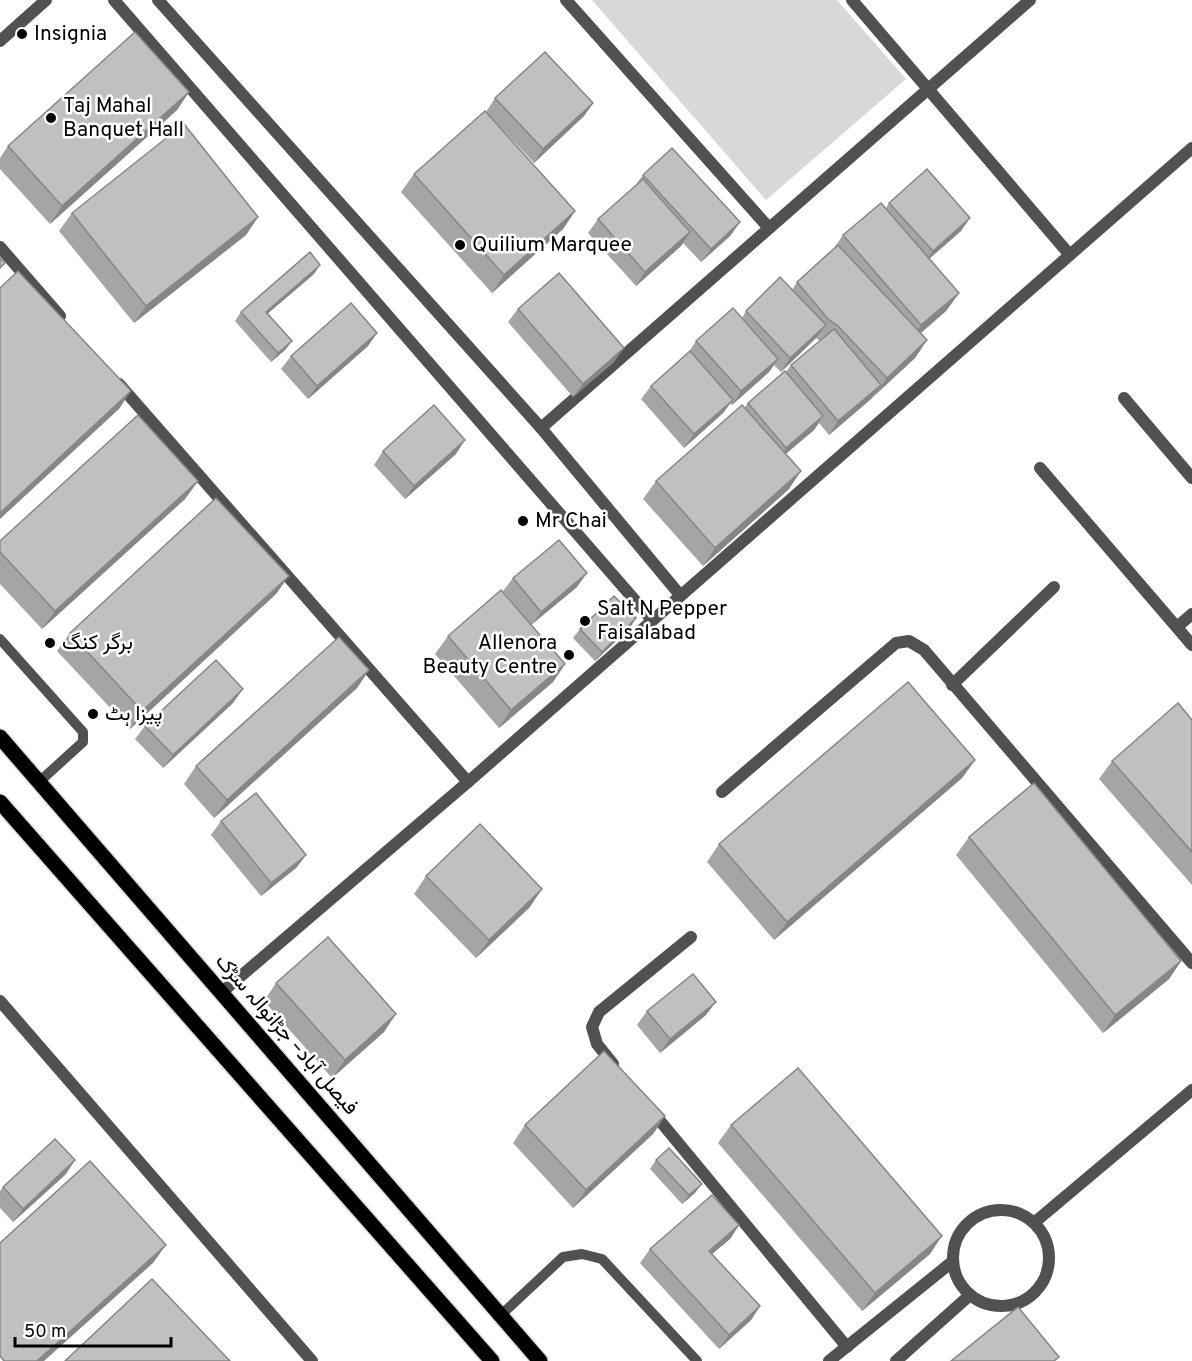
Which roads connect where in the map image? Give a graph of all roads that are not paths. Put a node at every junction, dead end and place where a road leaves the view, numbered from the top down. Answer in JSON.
{"nodes":[{"id":1,"x":46,"y":0,"type":"edge"},
{"id":2,"x":114,"y":0,"type":"edge"},
{"id":3,"x":158,"y":0,"type":"edge"},
{"id":4,"x":566,"y":0,"type":"edge"},
{"id":5,"x":852,"y":0,"type":"edge"},
{"id":6,"x":1030,"y":0,"type":"edge"},
{"id":7,"x":0,"y":41,"type":"edge"},
{"id":8,"x":929,"y":88,"type":"junction"},
{"id":9,"x":1192,"y":148,"type":"edge"},
{"id":10,"x":770,"y":228,"type":"junction"},
{"id":11,"x":0,"y":247,"type":"edge"},
{"id":12,"x":1068,"y":254,"type":"junction"},
{"id":13,"x":70,"y":328,"type":"edge"},
{"id":14,"x":109,"y":372,"type":"edge"},
{"id":15,"x":1124,"y":398,"type":"dead end"},
{"id":16,"x":541,"y":428,"type":"junction"},
{"id":17,"x":1040,"y":468,"type":"dead end"},
{"id":18,"x":1192,"y":478,"type":"edge"},
{"id":19,"x":1054,"y":587,"type":"dead end"},
{"id":20,"x":680,"y":595,"type":"junction"},
{"id":21,"x":1192,"y":614,"type":"edge"},
{"id":22,"x":652,"y":620,"type":"junction"},
{"id":23,"x":1177,"y":627,"type":"junction"},
{"id":24,"x":0,"y":639,"type":"edge"},
{"id":25,"x":1192,"y":645,"type":"edge"},
{"id":26,"x":952,"y":685,"type":"junction"},
{"id":27,"x":0,"y":737,"type":"edge"},
{"id":28,"x":39,"y":782,"type":"junction"},
{"id":29,"x":468,"y":782,"type":"junction"},
{"id":30,"x":722,"y":792,"type":"dead end"},
{"id":31,"x":0,"y":802,"type":"edge"},
{"id":32,"x":691,"y":937,"type":"dead end"},
{"id":33,"x":1192,"y":963,"type":"edge"},
{"id":34,"x":221,"y":993,"type":"junction"},
{"id":35,"x":0,"y":1001,"type":"edge"},
{"id":36,"x":620,"y":1072,"type":"edge"},
{"id":37,"x":1192,"y":1090,"type":"edge"},
{"id":38,"x":643,"y":1099,"type":"edge"},
{"id":39,"x":1035,"y":1222,"type":"junction"},
{"id":40,"x":952,"y":1262,"type":"junction"},
{"id":41,"x":970,"y":1295,"type":"junction"},
{"id":42,"x":501,"y":1315,"type":"junction"},
{"id":43,"x":847,"y":1347,"type":"junction"},
{"id":44,"x":312,"y":1361,"type":"edge"},
{"id":45,"x":492,"y":1361,"type":"edge"},
{"id":46,"x":540,"y":1361,"type":"edge"},
{"id":47,"x":698,"y":1361,"type":"edge"},
{"id":48,"x":829,"y":1361,"type":"edge"},
{"id":49,"x":896,"y":1361,"type":"edge"}],
"edges":[{"from":1,"to":7,"type":"street"},
{"from":2,"to":22,"type":"street"},
{"from":3,"to":16,"type":"street"},
{"from":4,"to":10,"type":"street"},
{"from":5,"to":8,"type":"street"},
{"from":6,"to":8,"type":"street"},
{"from":8,"to":10,"type":"street"},
{"from":8,"to":12,"type":"street"},
{"from":9,"to":12,"type":"street"},
{"from":10,"to":16,"type":"street"},
{"from":11,"to":13,"type":"street"},
{"from":12,"to":20,"type":"street"},
{"from":14,"to":29,"type":"street"},
{"from":15,"to":18,"type":"street"},
{"from":16,"to":20,"type":"street"},
{"from":17,"to":23,"type":"street"},
{"from":19,"to":26,"type":"street"},
{"from":20,"to":22,"type":"street"},
{"from":21,"to":23,"type":"street"},
{"from":22,"to":29,"type":"street"},
{"from":23,"to":25,"type":"street"},
{"from":24,"to":28,"type":"lane"},
{"from":26,"to":30,"type":"street"},
{"from":26,"to":33,"type":"street"},
{"from":27,"to":28,"type":"main road","name":"فیصل آباد– جڑانوالہ سڑک"},
{"from":28,"to":34,"type":"main road","name":"فیصل آباد– جڑانوالہ سڑک"},
{"from":29,"to":34,"type":"street"},
{"from":31,"to":45,"type":"main road"},
{"from":32,"to":36,"type":"street"},
{"from":34,"to":42,"type":"main road","name":"فیصل آباد– جڑانوالہ سڑک"},
{"from":35,"to":44,"type":"street"},
{"from":37,"to":39,"type":"street"},
{"from":38,"to":43,"type":"street"},
{"from":39,"to":40,"type":"street"},
{"from":39,"to":41,"type":"street"},
{"from":40,"to":41,"type":"street"},
{"from":40,"to":43,"type":"street"},
{"from":41,"to":49,"type":"street"},
{"from":42,"to":46,"type":"main road","name":"فیصل آباد– جڑانوالہ سڑک"},
{"from":42,"to":47,"type":"lane"},
{"from":43,"to":48,"type":"street"}]}
